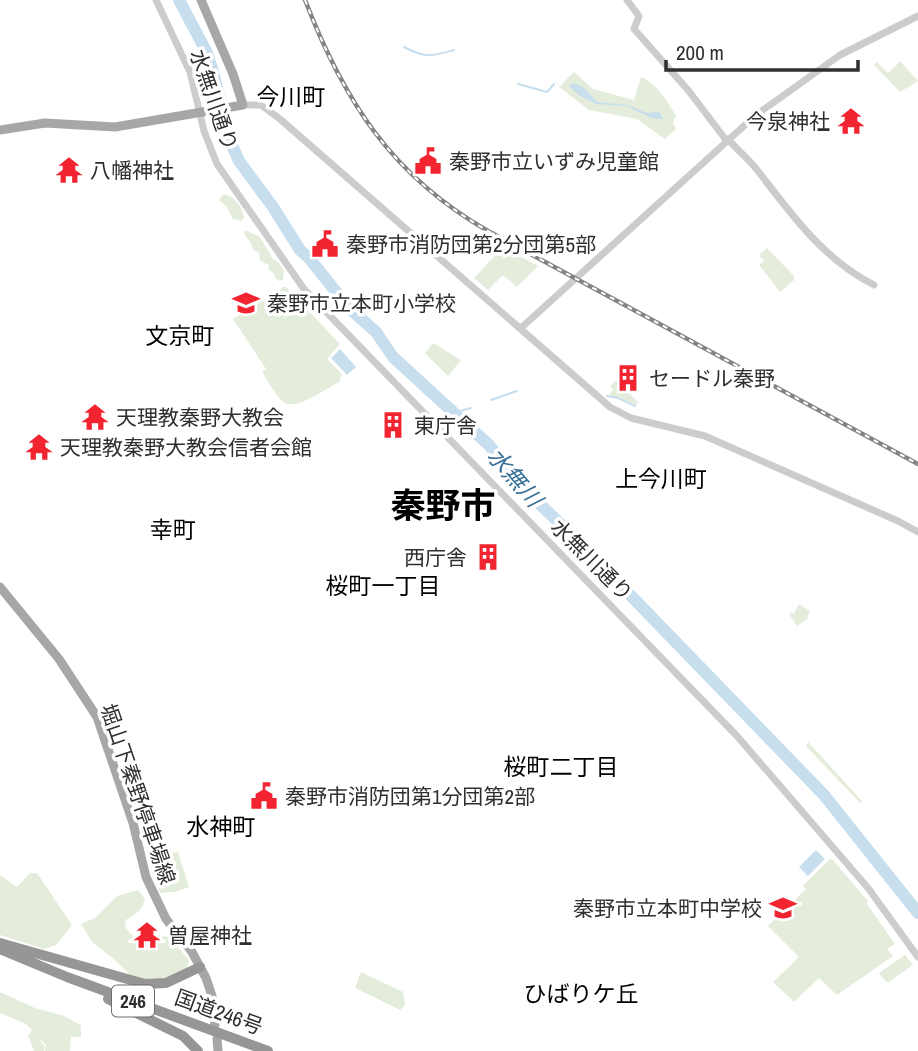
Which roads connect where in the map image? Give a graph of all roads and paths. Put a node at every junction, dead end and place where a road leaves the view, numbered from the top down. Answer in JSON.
{"nodes":[{"id":1,"x":156,"y":0,"type":"edge"},
{"id":2,"x":201,"y":0,"type":"edge"},
{"id":3,"x":627,"y":0,"type":"edge"},
{"id":4,"x":918,"y":16,"type":"edge"},
{"id":5,"x":241,"y":106,"type":"junction"},
{"id":6,"x":203,"y":112,"type":"junction"},
{"id":7,"x":0,"y":130,"type":"edge"},
{"id":8,"x":727,"y":140,"type":"junction"},
{"id":9,"x":874,"y":285,"type":"dead end"},
{"id":10,"x":521,"y":328,"type":"junction"},
{"id":11,"x":918,"y":532,"type":"edge"},
{"id":12,"x":0,"y":587,"type":"edge"},
{"id":13,"x":0,"y":943,"type":"edge"},
{"id":14,"x":0,"y":949,"type":"edge"},
{"id":15,"x":918,"y":957,"type":"edge"},
{"id":16,"x":200,"y":967,"type":"junction"},
{"id":17,"x":67,"y":977,"type":"junction"},
{"id":18,"x":215,"y":1025,"type":"dead end"},
{"id":19,"x":217,"y":1039,"type":"dead end"},
{"id":20,"x":198,"y":1051,"type":"edge"},
{"id":21,"x":218,"y":1051,"type":"edge"},
{"id":22,"x":268,"y":1051,"type":"edge"}],
"edges":[{"from":1,"to":6,"type":"street","name":"水無川通り"},
{"from":2,"to":5,"type":"main road"},
{"from":3,"to":8,"type":"street"},
{"from":4,"to":8,"type":"street"},
{"from":5,"to":6,"type":"main road"},
{"from":5,"to":10,"type":"street"},
{"from":6,"to":7,"type":"main road"},
{"from":6,"to":15,"type":"street","name":"水無川通り"},
{"from":8,"to":9,"type":"street"},
{"from":8,"to":10,"type":"street"},
{"from":10,"to":11,"type":"street"},
{"from":12,"to":16,"type":"main road","name":"堀山下秦野停車場線"},
{"from":13,"to":16,"type":"highway"},
{"from":14,"to":17,"type":"highway","name":"国道246号","number":"246"},
{"from":16,"to":18,"type":"main road","name":"堀山下秦野停車場線"},
{"from":17,"to":20,"type":"highway"},
{"from":17,"to":22,"type":"highway","name":"国道246号","number":"246"},
{"from":19,"to":21,"type":"main road"}]}
